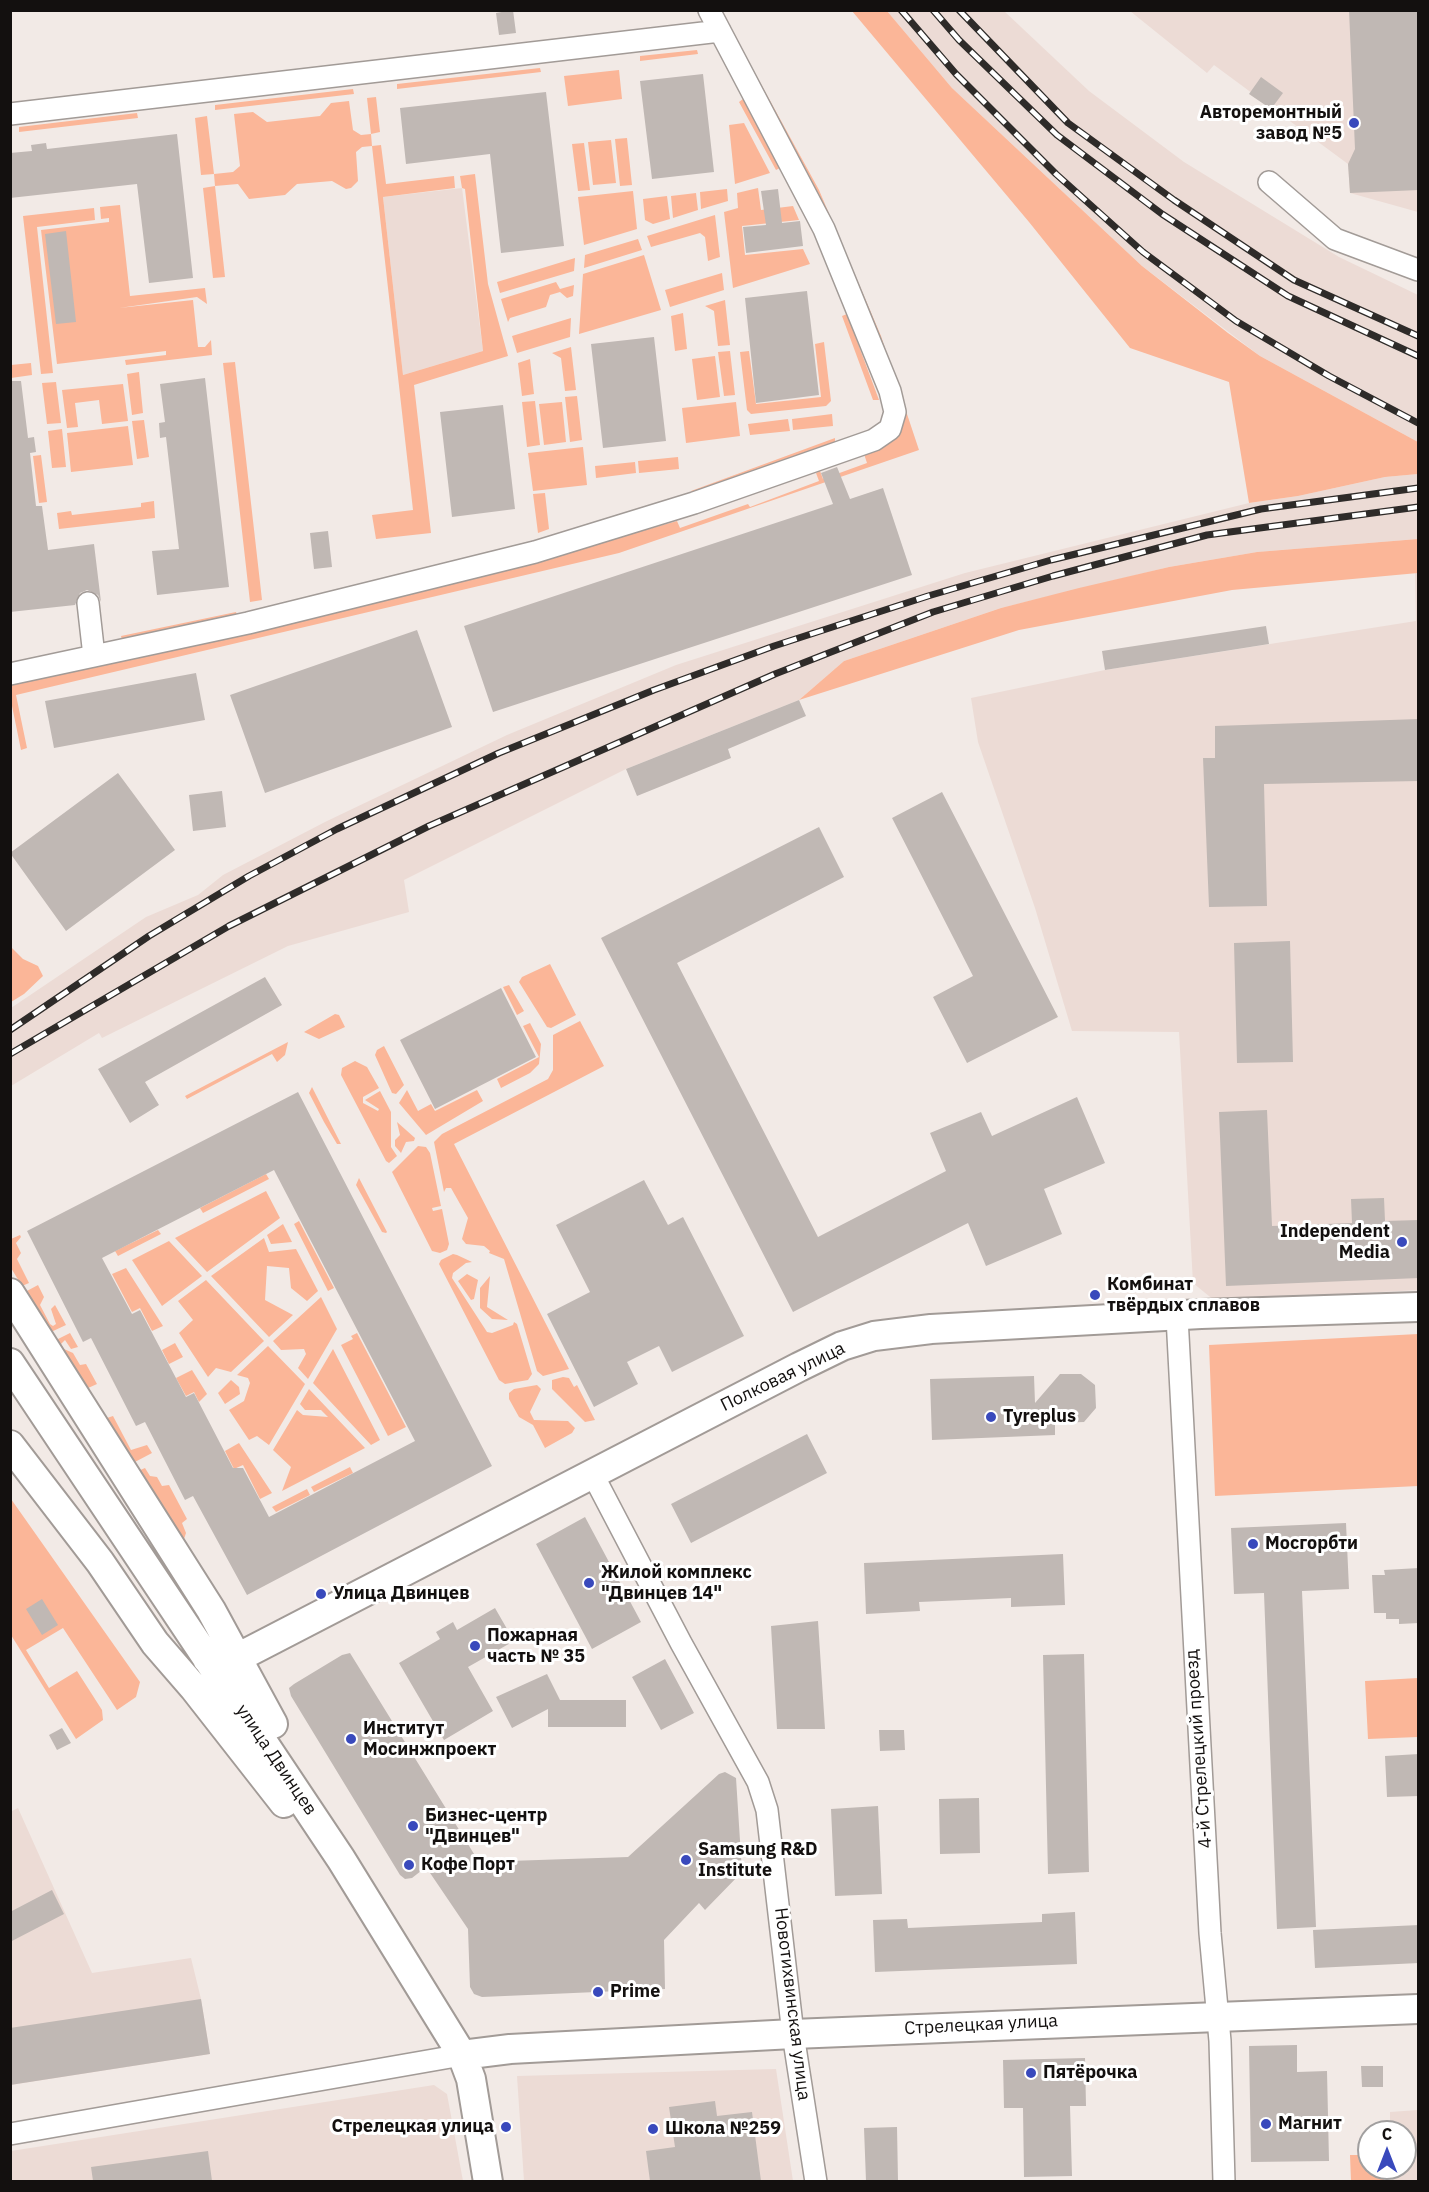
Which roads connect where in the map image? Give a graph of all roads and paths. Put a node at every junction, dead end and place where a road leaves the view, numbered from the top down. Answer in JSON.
{"nodes":[{"id":1,"x":709,"y":10,"type":"edge"},
{"id":2,"x":720,"y":31,"type":"junction"},
{"id":3,"x":10,"y":114,"type":"edge"},
{"id":4,"x":1269,"y":182,"type":"dead end"},
{"id":5,"x":1419,"y":270,"type":"edge"},
{"id":6,"x":88,"y":603,"type":"dead end"},
{"id":7,"x":94,"y":656,"type":"junction"},
{"id":8,"x":10,"y":674,"type":"edge"},
{"id":9,"x":10,"y":1293,"type":"edge"},
{"id":10,"x":1419,"y":1307,"type":"edge"},
{"id":11,"x":1177,"y":1317,"type":"junction"},
{"id":12,"x":10,"y":1363,"type":"edge"},
{"id":13,"x":10,"y":1445,"type":"edge"},
{"id":14,"x":592,"y":1473,"type":"junction"},
{"id":15,"x":237,"y":1658,"type":"junction"},
{"id":16,"x":207,"y":1659,"type":"junction"},
{"id":17,"x":341,"y":1859,"type":"junction"},
{"id":18,"x":1419,"y":2009,"type":"edge"},
{"id":19,"x":1217,"y":2015,"type":"junction"},
{"id":20,"x":793,"y":2034,"type":"junction"},
{"id":21,"x":462,"y":2055,"type":"junction"},
{"id":22,"x":10,"y":2134,"type":"edge"},
{"id":23,"x":488,"y":2181,"type":"edge"},
{"id":24,"x":816,"y":2181,"type":"edge"},
{"id":25,"x":1224,"y":2181,"type":"edge"}],
"edges":[{"from":1,"to":2,"type":"street"},
{"from":2,"to":3,"type":"street"},
{"from":2,"to":7,"type":"street"},
{"from":4,"to":5,"type":"street"},
{"from":6,"to":7,"type":"street"},
{"from":7,"to":8,"type":"street"},
{"from":9,"to":15,"type":"street"},
{"from":10,"to":11,"type":"street","name":"Полковая улица"},
{"from":11,"to":14,"type":"street","name":"Полковая улица"},
{"from":11,"to":19,"type":"street","name":"4-й Стрелецкий проезд"},
{"from":12,"to":16,"type":"street","name":"улица Двинцев"},
{"from":13,"to":17,"type":"street"},
{"from":14,"to":15,"type":"street","name":"Полковая улица"},
{"from":14,"to":20,"type":"street","name":"Новотихвинская улица"},
{"from":15,"to":16,"type":"street","name":"Полковая улица"},
{"from":15,"to":17,"type":"street"},
{"from":16,"to":17,"type":"street","name":"улица Двинцев"},
{"from":17,"to":21,"type":"street","name":"улица Двинцев"},
{"from":18,"to":19,"type":"street","name":"Стрелецкая улица"},
{"from":19,"to":20,"type":"street","name":"Стрелецкая улица"},
{"from":19,"to":25,"type":"street","name":"4-й Стрелецкий проезд"},
{"from":20,"to":21,"type":"street","name":"Стрелецкая улица"},
{"from":20,"to":24,"type":"street","name":"Новотихвинская улица"},
{"from":21,"to":22,"type":"street","name":"Стрелецкая улица"},
{"from":21,"to":23,"type":"street","name":"улица Двинцев"}]}
